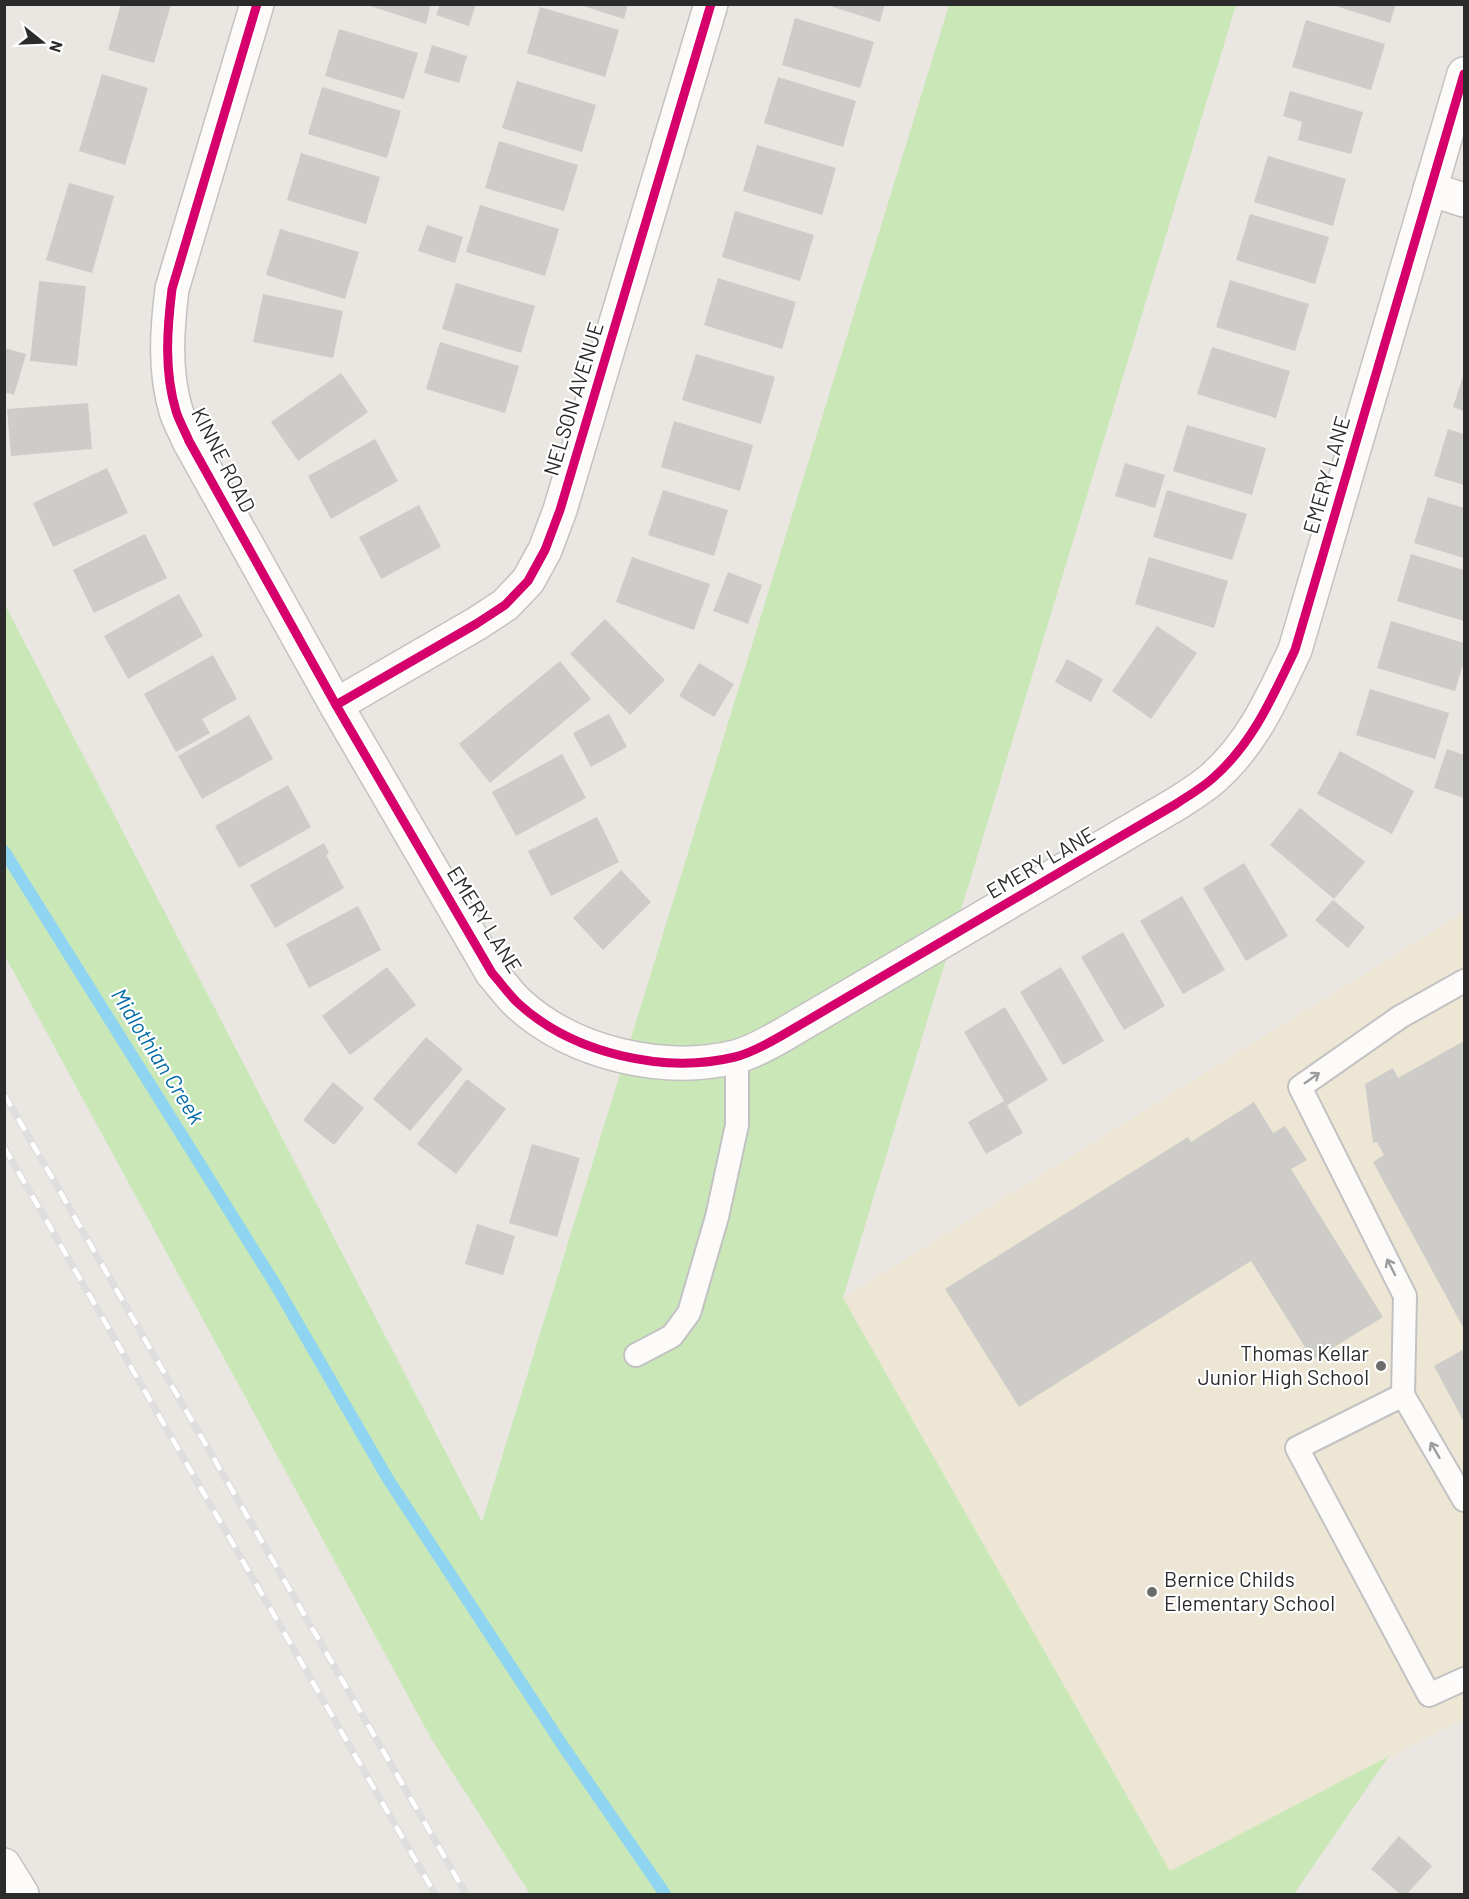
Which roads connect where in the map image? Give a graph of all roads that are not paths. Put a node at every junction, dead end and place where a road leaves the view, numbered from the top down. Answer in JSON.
{"nodes":[{"id":1,"x":257,"y":4,"type":"edge"},
{"id":2,"x":711,"y":4,"type":"edge"},
{"id":3,"x":1464,"y":74,"type":"edge"},
{"id":4,"x":1430,"y":189,"type":"junction"},
{"id":5,"x":1464,"y":200,"type":"edge"},
{"id":6,"x":336,"y":705,"type":"junction"},
{"id":7,"x":1464,"y":981,"type":"edge"},
{"id":8,"x":737,"y":1056,"type":"junction"},
{"id":9,"x":636,"y":1355,"type":"dead end"},
{"id":10,"x":1403,"y":1395,"type":"junction"},
{"id":11,"x":1464,"y":1500,"type":"edge"},
{"id":12,"x":1464,"y":1679,"type":"edge"},
{"id":13,"x":4,"y":1864,"type":"edge"},
{"id":14,"x":22,"y":1894,"type":"edge"}],
"edges":[{"from":1,"to":6,"type":"street","name":"KINNE ROAD"},
{"from":2,"to":6,"type":"street","name":"NELSON AVENUE"},
{"from":3,"to":4,"type":"street","name":"EMERY LANE"},
{"from":4,"to":5,"type":"street"},
{"from":4,"to":8,"type":"street","name":"EMERY LANE"},
{"from":6,"to":8,"type":"street","name":"EMERY LANE"},
{"from":10,"to":7,"type":"lane","one_way":true},
{"from":8,"to":9,"type":"lane"},
{"from":11,"to":10,"type":"lane","one_way":true},
{"from":10,"to":12,"type":"lane"},
{"from":13,"to":14,"type":"street"}]}
